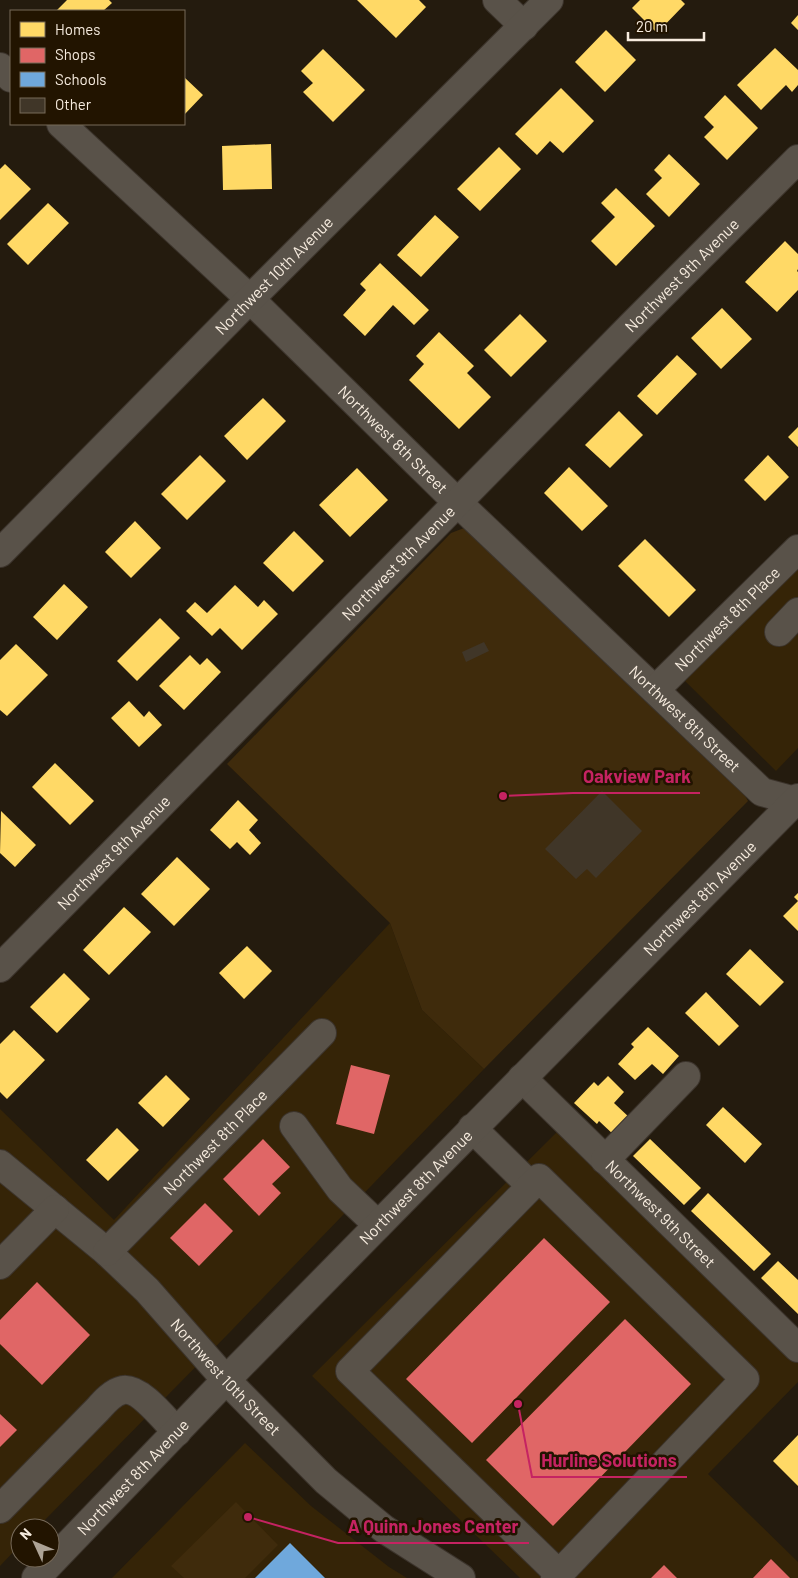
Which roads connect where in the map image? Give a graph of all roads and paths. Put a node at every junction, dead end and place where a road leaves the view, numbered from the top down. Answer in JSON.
{"nodes":[{"id":1,"x":497,"y":0,"type":"edge"},
{"id":2,"x":549,"y":0,"type":"edge"},
{"id":3,"x":524,"y":26,"type":"junction"},
{"id":4,"x":0,"y":68,"type":"edge"},
{"id":5,"x":10,"y":77,"type":"edge"},
{"id":6,"x":62,"y":125,"type":"edge"},
{"id":7,"x":798,"y":159,"type":"edge"},
{"id":8,"x":250,"y":299,"type":"junction"},
{"id":9,"x":458,"y":503,"type":"junction"},
{"id":10,"x":798,"y":549,"type":"edge"},
{"id":11,"x":0,"y":553,"type":"edge"},
{"id":12,"x":798,"y":612,"type":"edge"},
{"id":13,"x":779,"y":632,"type":"dead end"},
{"id":14,"x":656,"y":689,"type":"junction"},
{"id":15,"x":797,"y":801,"type":"edge"},
{"id":16,"x":0,"y":968,"type":"edge"},
{"id":17,"x":322,"y":1034,"type":"dead end"},
{"id":18,"x":686,"y":1076,"type":"dead end"},
{"id":19,"x":522,"y":1078,"type":"junction"},
{"id":20,"x":294,"y":1126,"type":"dead end"},
{"id":21,"x":472,"y":1128,"type":"junction"},
{"id":22,"x":606,"y":1160,"type":"junction"},
{"id":23,"x":0,"y":1164,"type":"edge"},
{"id":24,"x":530,"y":1186,"type":"junction"},
{"id":25,"x":55,"y":1209,"type":"junction"},
{"id":26,"x":378,"y":1225,"type":"junction"},
{"id":27,"x":107,"y":1252,"type":"junction"},
{"id":28,"x":0,"y":1265,"type":"edge"},
{"id":29,"x":798,"y":1348,"type":"edge"},
{"id":30,"x":226,"y":1380,"type":"junction"},
{"id":31,"x":177,"y":1432,"type":"junction"},
{"id":32,"x":0,"y":1509,"type":"edge"},
{"id":33,"x":557,"y":1576,"type":"edge"},
{"id":34,"x":36,"y":1578,"type":"edge"},
{"id":35,"x":461,"y":1578,"type":"edge"}],
"edges":[{"from":1,"to":3,"type":"street"},
{"from":2,"to":3,"type":"street","name":"Northwest 10th Avenue"},
{"from":3,"to":8,"type":"street","name":"Northwest 10th Avenue"},
{"from":4,"to":5,"type":"street"},
{"from":6,"to":8,"type":"street","name":"Northwest 8th Street"},
{"from":7,"to":9,"type":"street","name":"Northwest 9th Avenue"},
{"from":8,"to":9,"type":"street","name":"Northwest 8th Street"},
{"from":8,"to":11,"type":"street","name":"Northwest 10th Avenue"},
{"from":9,"to":14,"type":"street","name":"Northwest 8th Street"},
{"from":9,"to":16,"type":"street","name":"Northwest 9th Avenue"},
{"from":10,"to":14,"type":"street","name":"Northwest 8th Place"},
{"from":12,"to":13,"type":"street"},
{"from":14,"to":15,"type":"street","name":"Northwest 8th Street"},
{"from":15,"to":19,"type":"street","name":"Northwest 8th Avenue"},
{"from":17,"to":27,"type":"street","name":"Northwest 8th Place"},
{"from":18,"to":22,"type":"street"},
{"from":19,"to":21,"type":"street","name":"Northwest 8th Avenue"},
{"from":19,"to":22,"type":"street","name":"Northwest 9th Street"},
{"from":20,"to":26,"type":"street"},
{"from":21,"to":24,"type":"street"},
{"from":21,"to":26,"type":"street","name":"Northwest 8th Avenue"},
{"from":22,"to":29,"type":"street","name":"Northwest 9th Street"},
{"from":23,"to":25,"type":"street","name":"Northwest 10th Street"},
{"from":24,"to":33,"type":"street"},
{"from":24,"to":33,"type":"street"},
{"from":25,"to":27,"type":"street","name":"Northwest 10th Street"},
{"from":25,"to":28,"type":"street"},
{"from":26,"to":30,"type":"street","name":"Northwest 8th Avenue"},
{"from":27,"to":30,"type":"street","name":"Northwest 10th Street"},
{"from":30,"to":31,"type":"street","name":"Northwest 8th Avenue"},
{"from":30,"to":35,"type":"street","name":"Northwest 10th Street"},
{"from":31,"to":32,"type":"street"},
{"from":31,"to":34,"type":"street","name":"Northwest 8th Avenue"}]}
